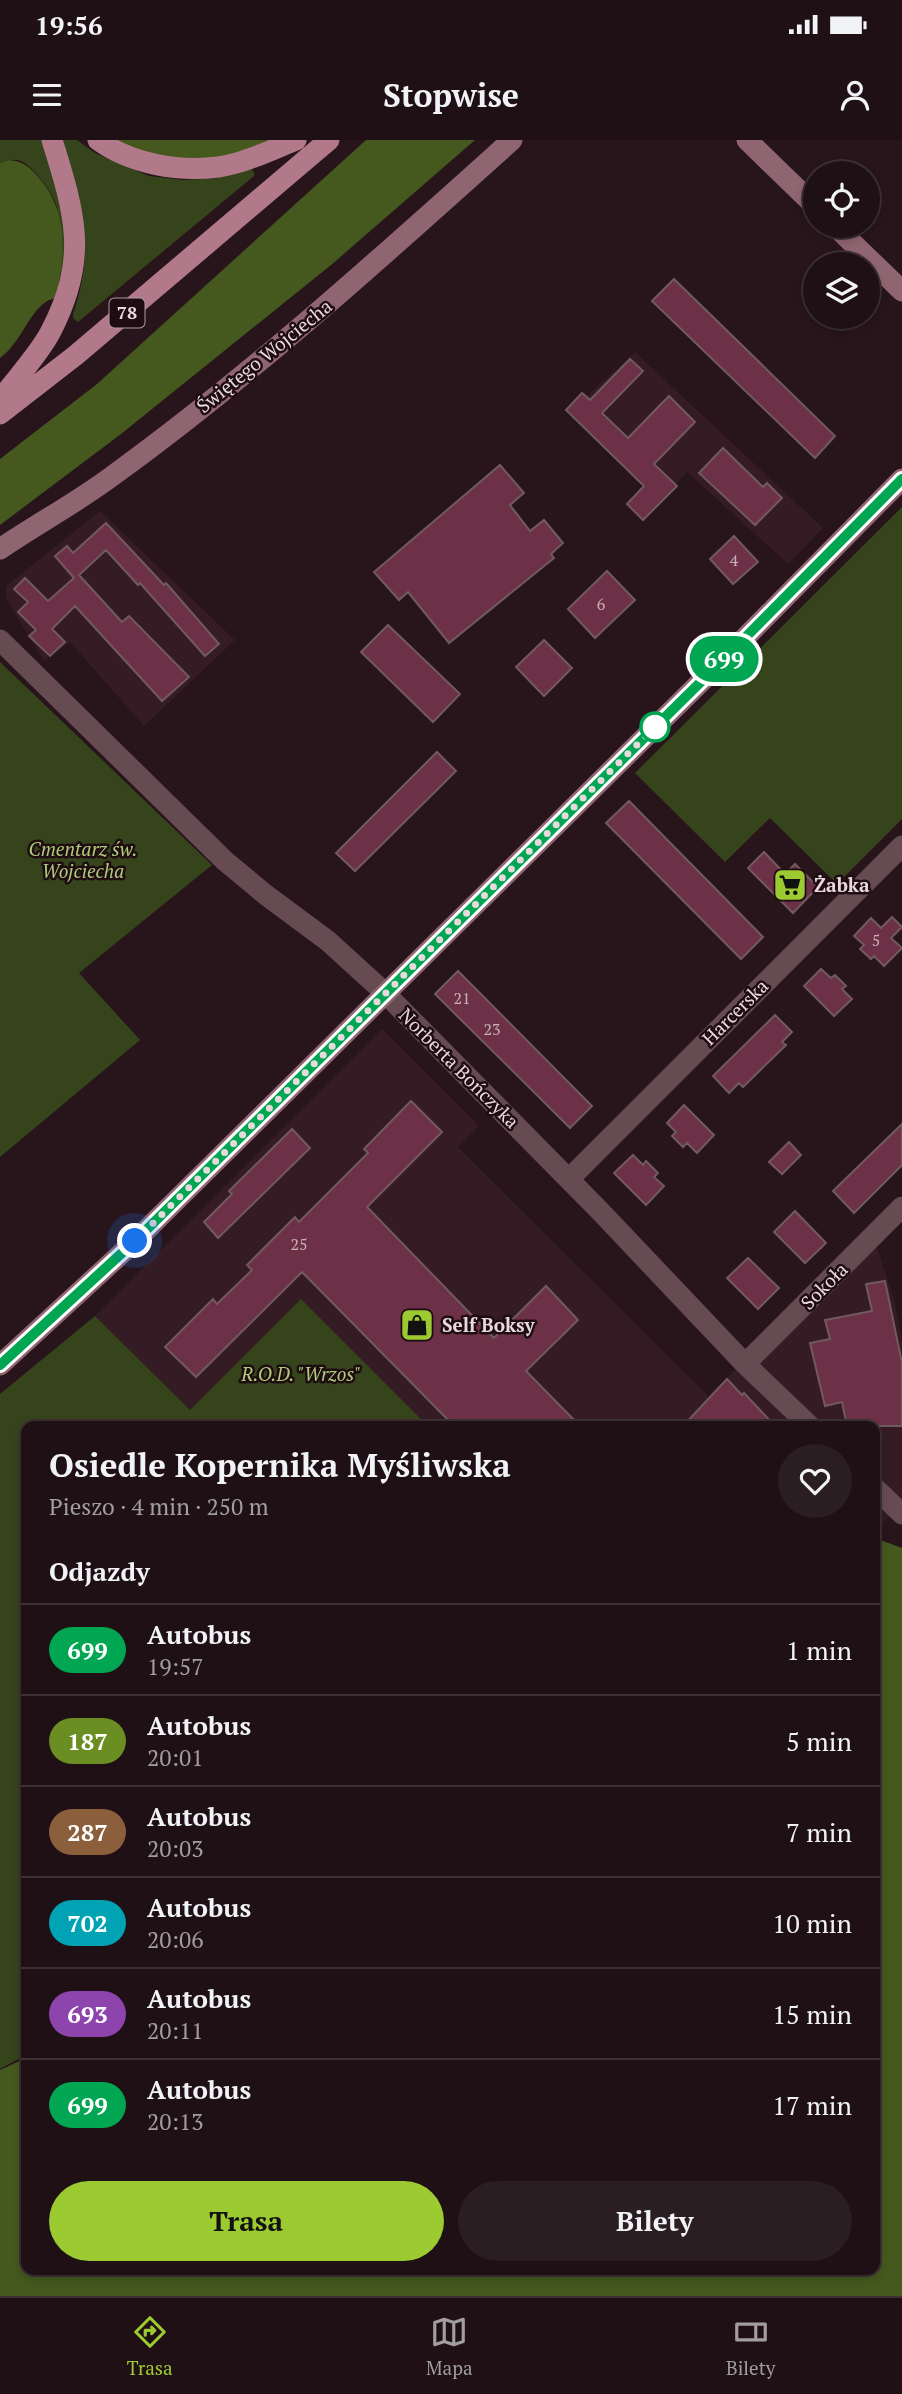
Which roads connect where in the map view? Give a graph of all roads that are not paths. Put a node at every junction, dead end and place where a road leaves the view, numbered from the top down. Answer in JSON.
{"nodes":[{"id":1,"x":52,"y":140,"type":"edge"},
{"id":2,"x":98,"y":140,"type":"edge"},
{"id":3,"x":296,"y":140,"type":"edge"},
{"id":4,"x":329,"y":140,"type":"edge"},
{"id":5,"x":512,"y":140,"type":"edge"},
{"id":6,"x":747,"y":140,"type":"edge"},
{"id":7,"x":803,"y":194,"type":"edge"},
{"id":8,"x":847,"y":238,"type":"edge"},
{"id":9,"x":902,"y":292,"type":"edge"},
{"id":10,"x":0,"y":400,"type":"edge"},
{"id":11,"x":0,"y":414,"type":"edge"},
{"id":12,"x":902,"y":479,"type":"edge"},
{"id":13,"x":0,"y":549,"type":"edge"},
{"id":14,"x":0,"y":640,"type":"edge"},
{"id":15,"x":902,"y":846,"type":"edge"},
{"id":16,"x":384,"y":993,"type":"junction"},
{"id":17,"x":569,"y":1179,"type":"junction"},
{"id":18,"x":902,"y":1207,"type":"edge"},
{"id":19,"x":745,"y":1364,"type":"junction"},
{"id":20,"x":0,"y":1365,"type":"edge"},
{"id":21,"x":805,"y":1421,"type":"edge"},
{"id":22,"x":880,"y":1493,"type":"edge"},
{"id":23,"x":902,"y":1514,"type":"edge"}],
"edges":[{"from":1,"to":10,"type":"main road"},
{"from":2,"to":3,"type":"main road"},
{"from":4,"to":11,"type":"main road","number":"78"},
{"from":5,"to":13,"type":"street","name":"Świętego Wojciecha"},
{"from":6,"to":7,"type":"street"},
{"from":8,"to":9,"type":"street"},
{"from":12,"to":16,"type":"street"},
{"from":14,"to":16,"type":"street","name":"Norberta Bończyka"},
{"from":15,"to":17,"type":"street","name":"Harcerska"},
{"from":16,"to":17,"type":"street","name":"Norberta Bończyka"},
{"from":16,"to":20,"type":"street"},
{"from":17,"to":19,"type":"street","name":"Norberta Bończyka"},
{"from":18,"to":19,"type":"street","name":"Sokoła"},
{"from":19,"to":21,"type":"street","name":"Norberta Bończyka"},
{"from":22,"to":23,"type":"street"}]}
